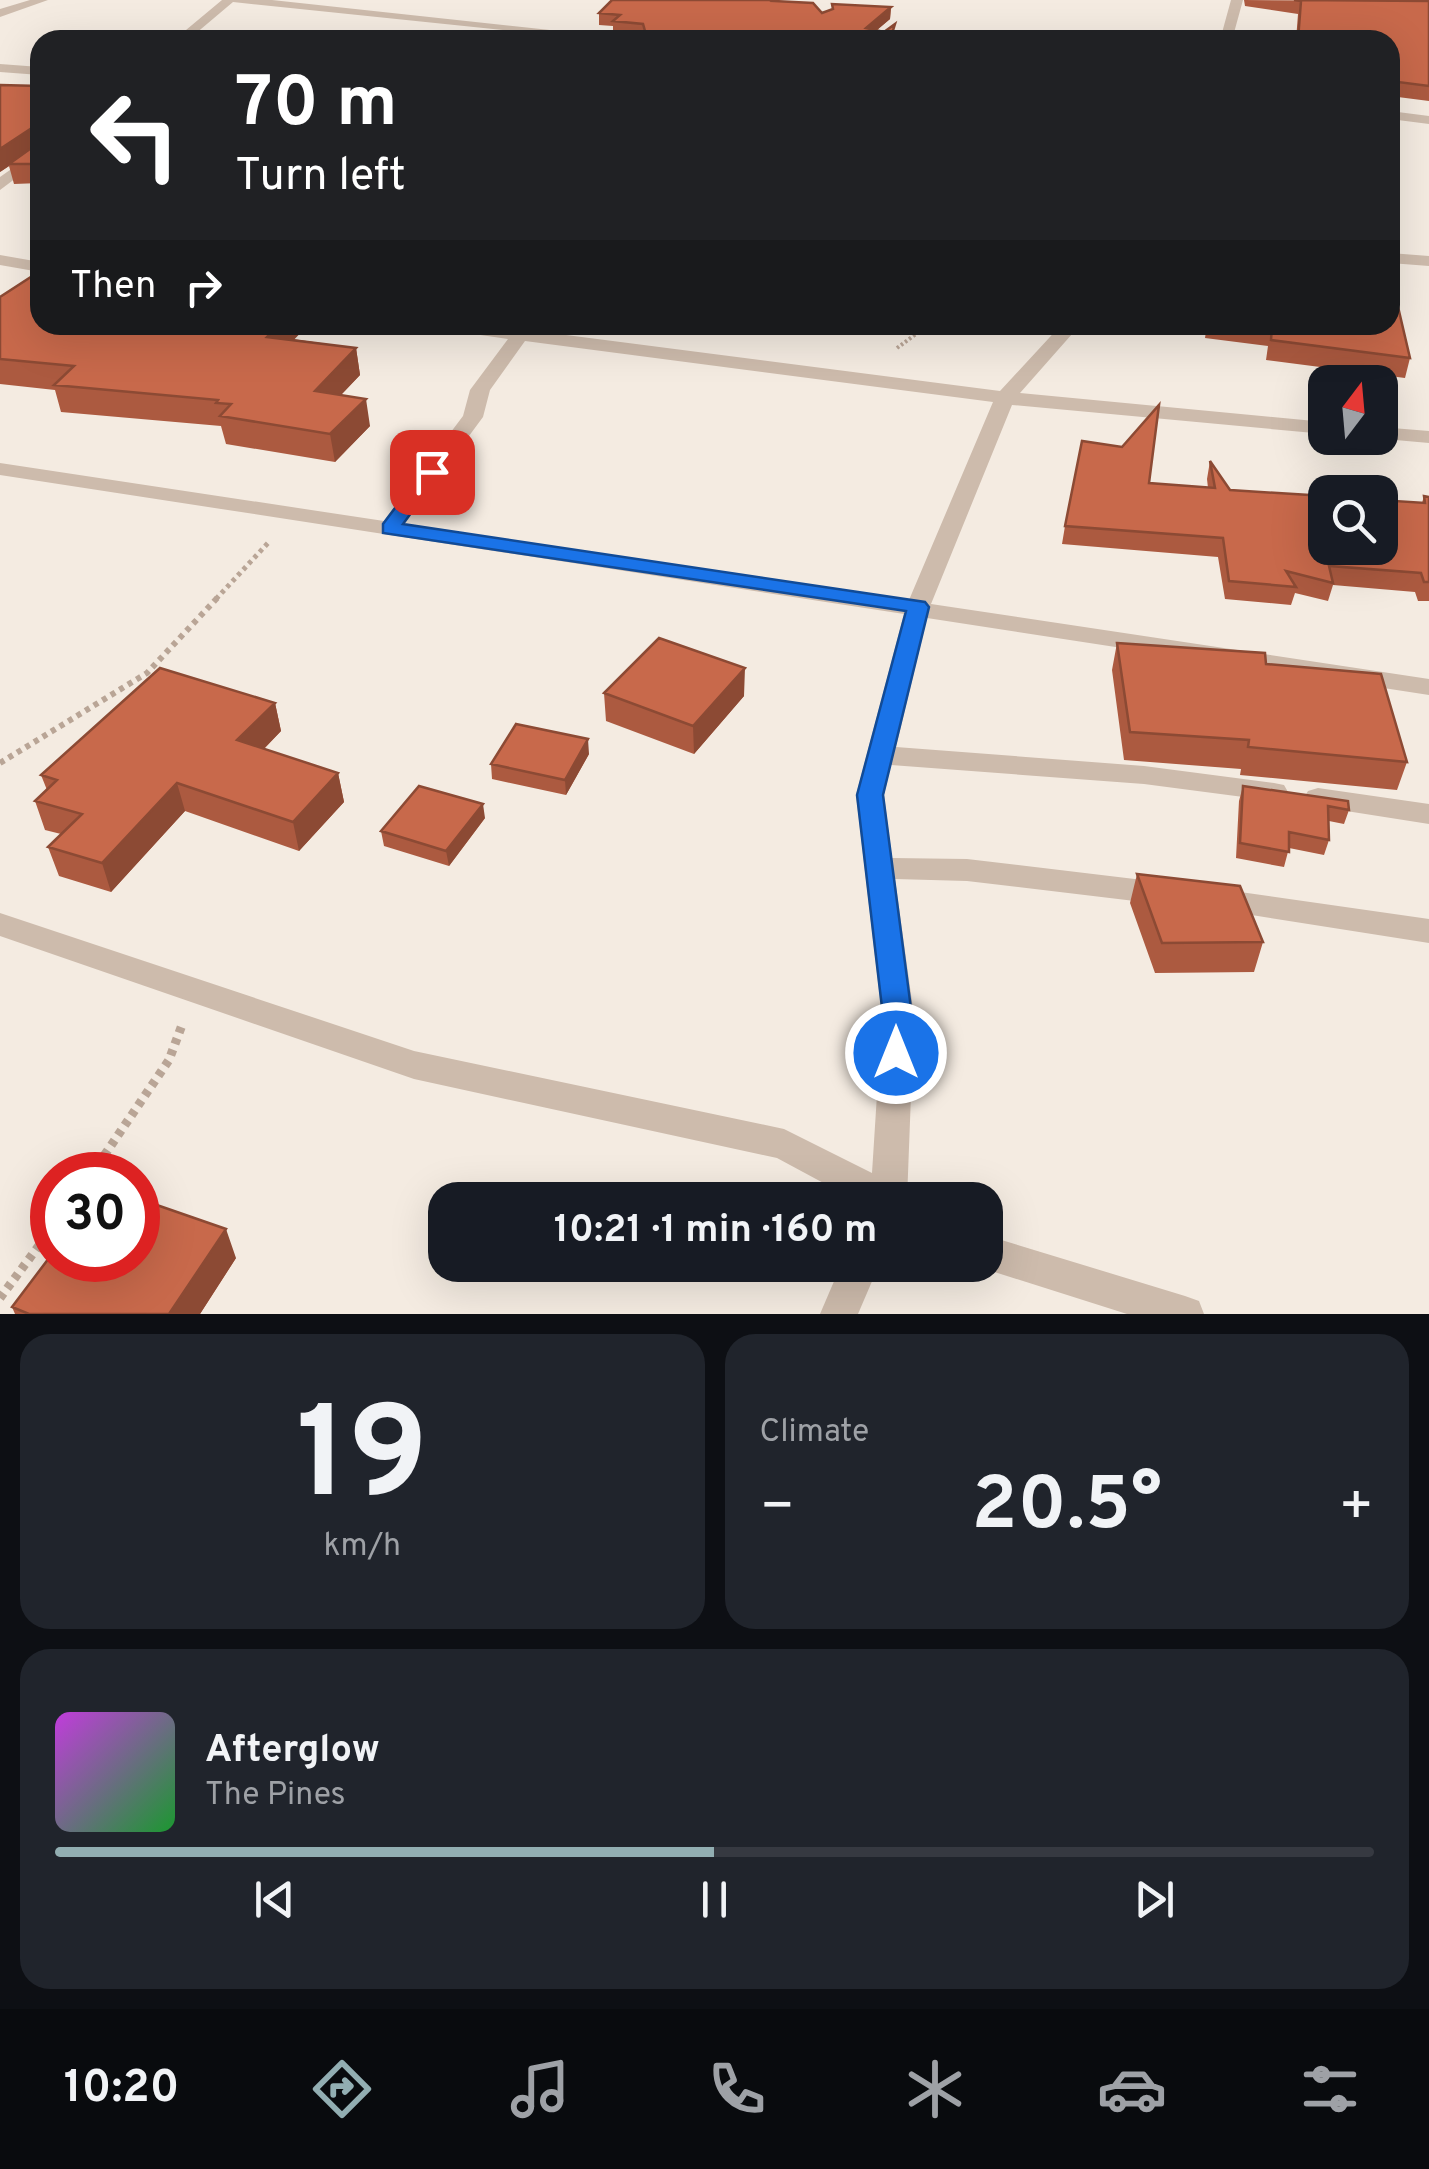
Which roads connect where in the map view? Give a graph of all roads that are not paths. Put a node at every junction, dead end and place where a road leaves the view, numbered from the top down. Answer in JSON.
{"nodes":[{"id":1,"x":42,"y":0,"type":"edge"},
{"id":2,"x":233,"y":0,"type":"edge"},
{"id":3,"x":1238,"y":0,"type":"edge"},
{"id":4,"x":0,"y":13,"type":"edge"},
{"id":5,"x":193,"y":30,"type":"edge"},
{"id":6,"x":506,"y":30,"type":"edge"},
{"id":7,"x":1231,"y":30,"type":"edge"},
{"id":8,"x":0,"y":68,"type":"edge"},
{"id":9,"x":30,"y":70,"type":"edge"},
{"id":10,"x":1400,"y":116,"type":"edge"},
{"id":11,"x":1429,"y":120,"type":"edge"},
{"id":12,"x":30,"y":161,"type":"edge"},
{"id":13,"x":0,"y":185,"type":"edge"},
{"id":14,"x":1400,"y":259,"type":"edge"},
{"id":15,"x":0,"y":260,"type":"edge"},
{"id":16,"x":1429,"y":261,"type":"edge"},
{"id":17,"x":30,"y":265,"type":"edge"},
{"id":18,"x":519,"y":335,"type":"edge"},
{"id":19,"x":528,"y":335,"type":"edge"},
{"id":20,"x":1062,"y":335,"type":"edge"},
{"id":21,"x":1004,"y":398,"type":"junction"},
{"id":22,"x":1308,"y":426,"type":"edge"},
{"id":23,"x":1398,"y":434,"type":"edge"},
{"id":24,"x":1429,"y":436,"type":"edge"},
{"id":25,"x":0,"y":469,"type":"edge"},
{"id":26,"x":390,"y":528,"type":"junction"},
{"id":27,"x":918,"y":607,"type":"junction"},
{"id":28,"x":1429,"y":687,"type":"edge"},
{"id":29,"x":880,"y":755,"type":"junction"},
{"id":30,"x":1429,"y":814,"type":"edge"},
{"id":31,"x":879,"y":868,"type":"junction"},
{"id":32,"x":0,"y":924,"type":"edge"},
{"id":33,"x":1429,"y":931,"type":"edge"},
{"id":34,"x":855,"y":1182,"type":"edge"},
{"id":35,"x":890,"y":1182,"type":"edge"},
{"id":36,"x":1003,"y":1258,"type":"edge"},
{"id":37,"x":853,"y":1282,"type":"edge"},
{"id":38,"x":839,"y":1314,"type":"edge"},
{"id":39,"x":1185,"y":1314,"type":"edge"}],
"edges":[{"from":1,"to":4,"type":"street"},
{"from":2,"to":5,"type":"street"},
{"from":2,"to":6,"type":"street"},
{"from":3,"to":7,"type":"street"},
{"from":8,"to":9,"type":"street"},
{"from":10,"to":11,"type":"street"},
{"from":12,"to":13,"type":"street"},
{"from":14,"to":16,"type":"street"},
{"from":15,"to":17,"type":"street"},
{"from":18,"to":26,"type":"street"},
{"from":19,"to":21,"type":"street"},
{"from":20,"to":21,"type":"street"},
{"from":21,"to":22,"type":"street"},
{"from":21,"to":27,"type":"street"},
{"from":23,"to":24,"type":"street"},
{"from":25,"to":26,"type":"street"},
{"from":26,"to":27,"type":"street"},
{"from":27,"to":28,"type":"street"},
{"from":27,"to":29,"type":"street"},
{"from":29,"to":30,"type":"street"},
{"from":29,"to":31,"type":"street"},
{"from":31,"to":33,"type":"street"},
{"from":31,"to":35,"type":"street"},
{"from":32,"to":34,"type":"street"},
{"from":36,"to":39,"type":"street"},
{"from":37,"to":38,"type":"street"}]}
